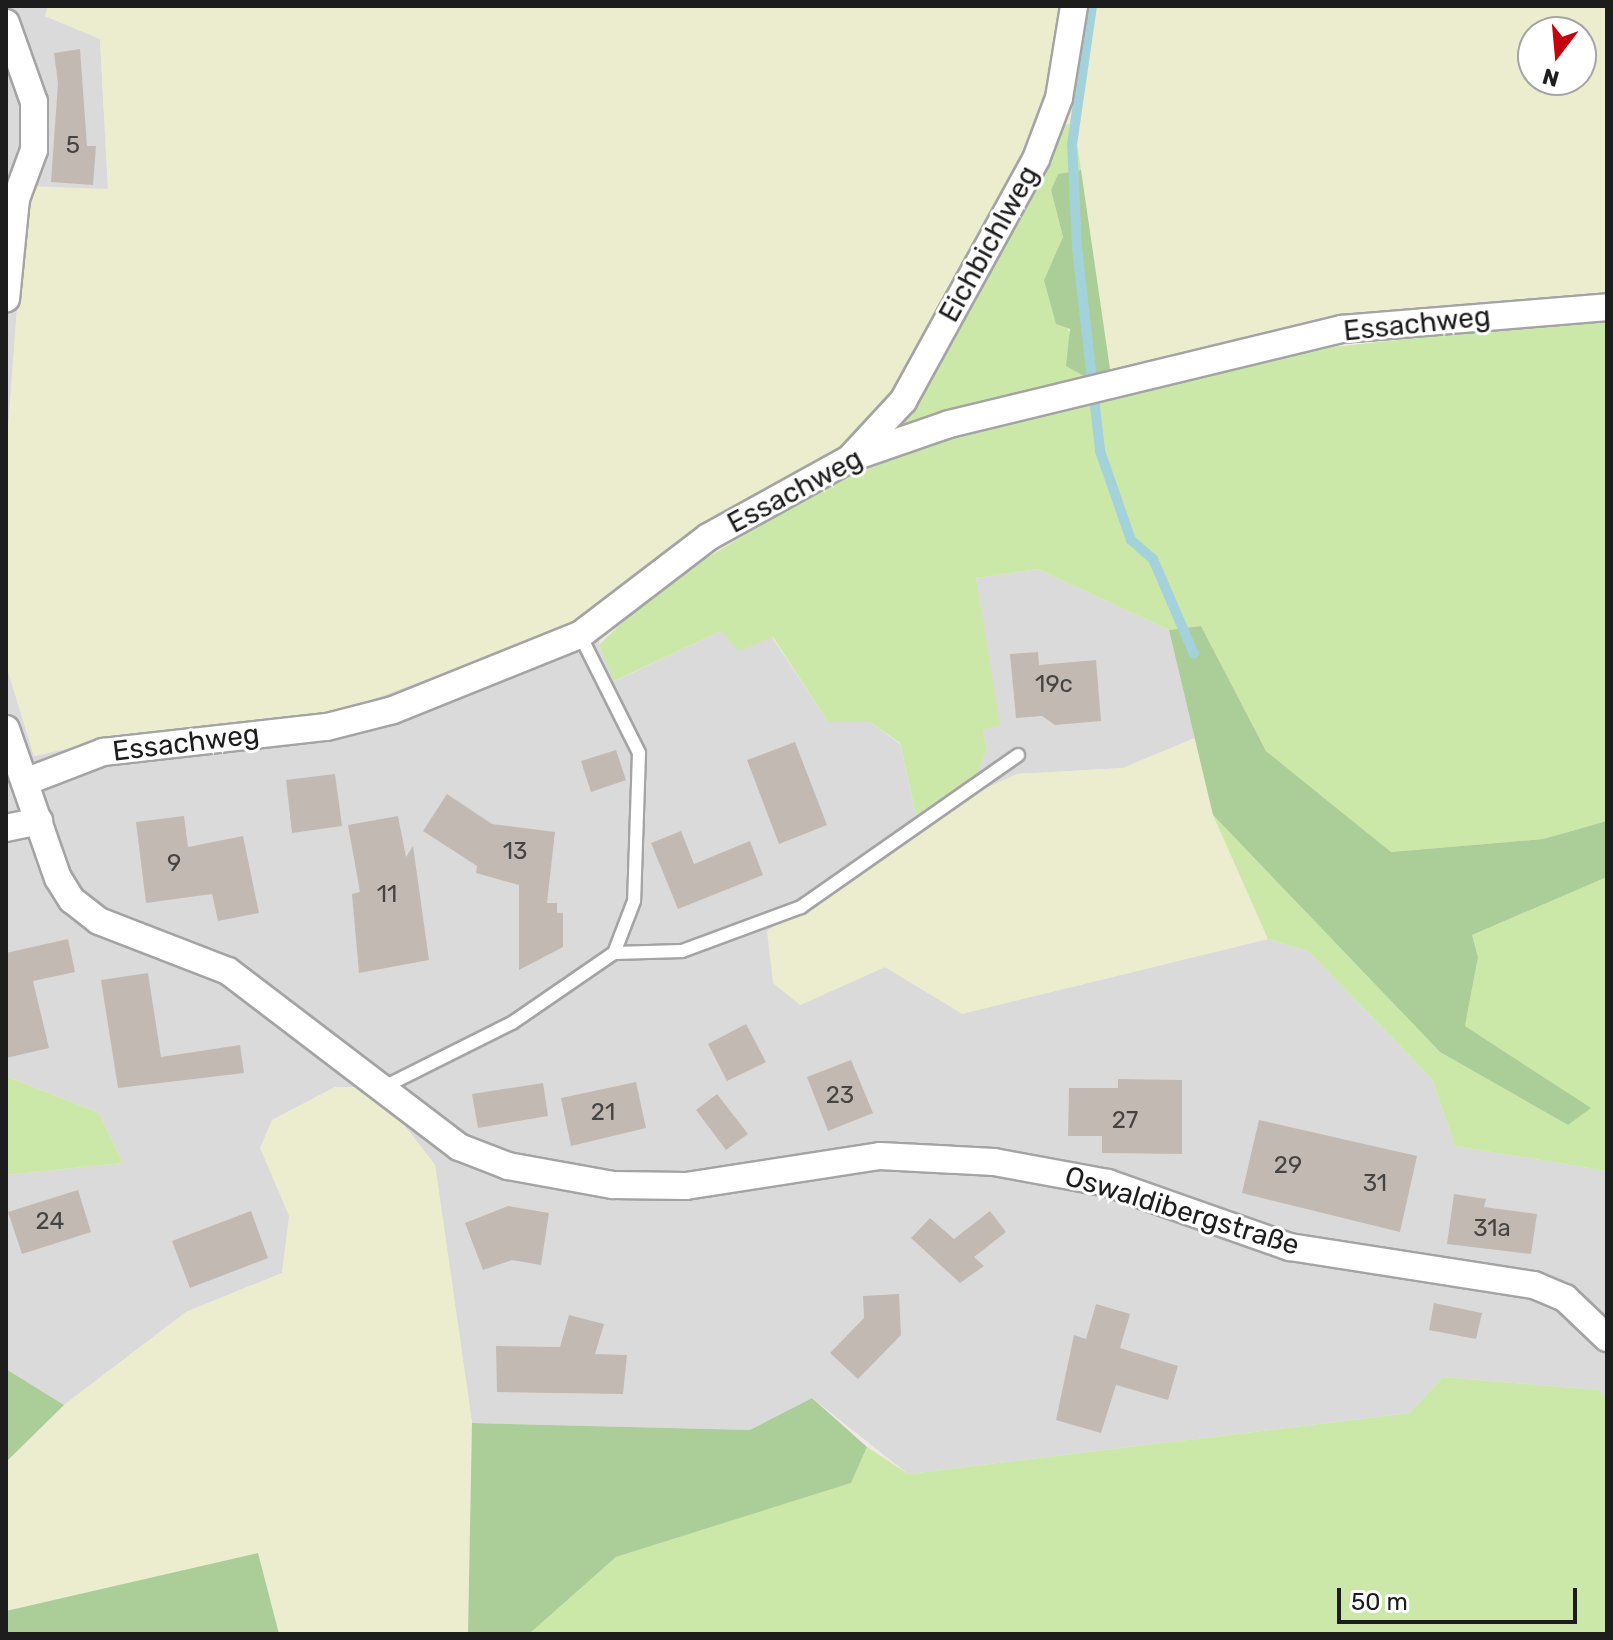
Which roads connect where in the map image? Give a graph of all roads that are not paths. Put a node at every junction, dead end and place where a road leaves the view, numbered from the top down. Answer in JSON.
{"nodes":[{"id":1,"x":1074,"y":6,"type":"edge"},
{"id":2,"x":6,"y":23,"type":"edge"},
{"id":3,"x":6,"y":299,"type":"edge"},
{"id":4,"x":1607,"y":307,"type":"edge"},
{"id":5,"x":851,"y":458,"type":"junction"},
{"id":6,"x":580,"y":635,"type":"junction"},
{"id":7,"x":6,"y":729,"type":"edge"},
{"id":8,"x":1018,"y":755,"type":"dead end"},
{"id":9,"x":25,"y":782,"type":"junction"},
{"id":10,"x":39,"y":821,"type":"junction"},
{"id":11,"x":6,"y":828,"type":"edge"},
{"id":12,"x":614,"y":953,"type":"junction"},
{"id":13,"x":380,"y":1090,"type":"junction"},
{"id":14,"x":1607,"y":1338,"type":"edge"}],
"edges":[{"from":1,"to":5,"type":"street","name":"Eichbichlweg"},
{"from":2,"to":3,"type":"street"},
{"from":4,"to":5,"type":"street","name":"Essachweg"},
{"from":5,"to":6,"type":"street","name":"Essachweg"},
{"from":6,"to":9,"type":"street","name":"Essachweg"},
{"from":6,"to":12,"type":"lane"},
{"from":7,"to":9,"type":"street","name":"Oswaldibergstraße"},
{"from":8,"to":12,"type":"lane"},
{"from":9,"to":10,"type":"street","name":"Oswaldibergstraße"},
{"from":10,"to":11,"type":"street"},
{"from":10,"to":13,"type":"street","name":"Oswaldibergstraße"},
{"from":12,"to":13,"type":"lane"},
{"from":13,"to":14,"type":"street","name":"Oswaldibergstraße"}]}
